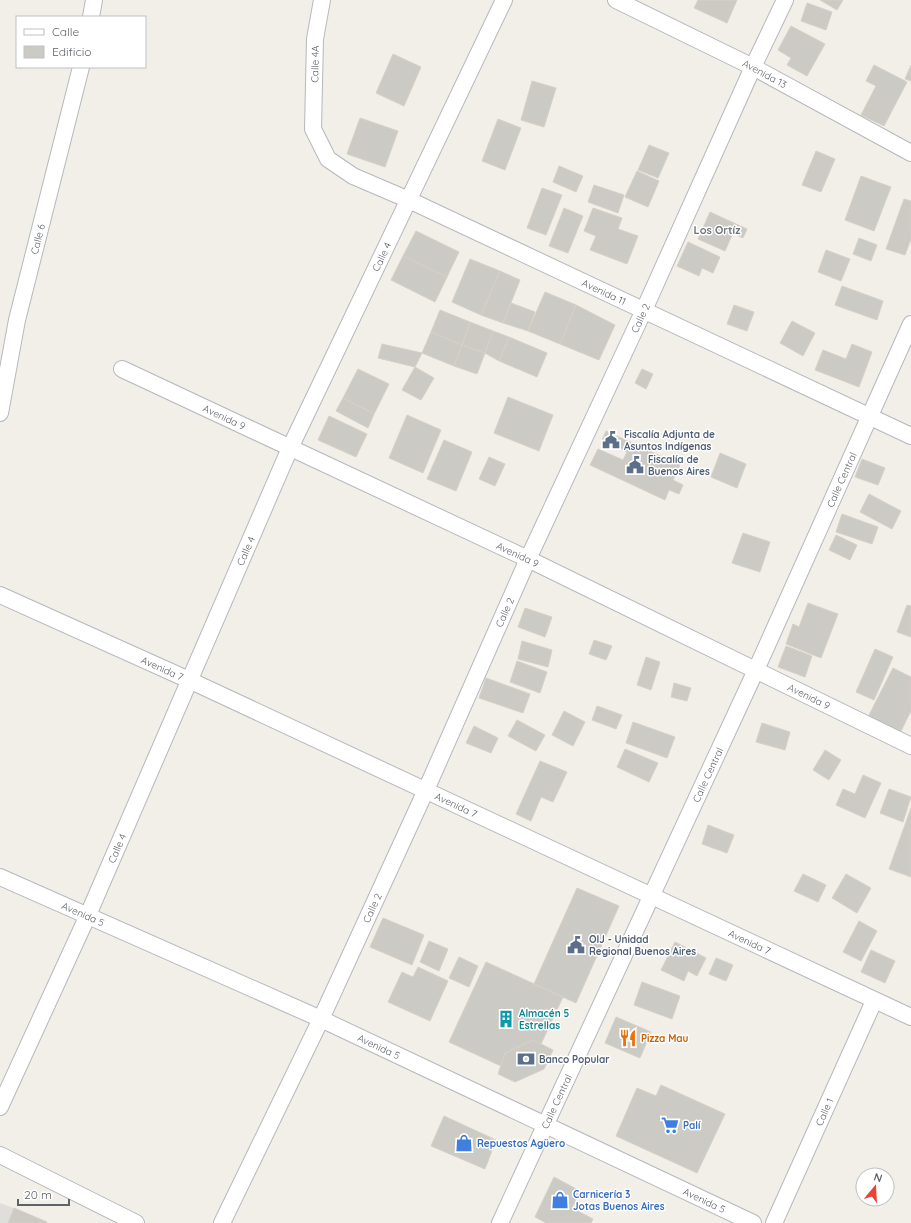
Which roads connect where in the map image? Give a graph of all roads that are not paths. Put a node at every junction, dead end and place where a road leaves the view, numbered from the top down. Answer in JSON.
{"nodes":[{"id":1,"x":94,"y":0,"type":"edge"},
{"id":2,"x":322,"y":0,"type":"edge"},
{"id":3,"x":504,"y":0,"type":"edge"},
{"id":4,"x":616,"y":0,"type":"edge"},
{"id":5,"x":785,"y":0,"type":"edge"},
{"id":6,"x":91,"y":16,"type":"edge"},
{"id":7,"x":753,"y":67,"type":"junction"},
{"id":8,"x":81,"y":68,"type":"edge"},
{"id":9,"x":313,"y":129,"type":"joint"},
{"id":10,"x":911,"y":153,"type":"edge"},
{"id":11,"x":409,"y":200,"type":"junction"},
{"id":12,"x":644,"y":310,"type":"junction"},
{"id":13,"x":911,"y":324,"type":"edge"},
{"id":14,"x":122,"y":369,"type":"dead end"},
{"id":15,"x":0,"y":413,"type":"edge"},
{"id":16,"x":870,"y":415,"type":"junction"},
{"id":17,"x":911,"y":436,"type":"edge"},
{"id":18,"x":290,"y":448,"type":"junction"},
{"id":19,"x":528,"y":558,"type":"junction"},
{"id":20,"x":0,"y":595,"type":"edge"},
{"id":21,"x":756,"y":670,"type":"junction"},
{"id":22,"x":189,"y":680,"type":"junction"},
{"id":23,"x":911,"y":746,"type":"edge"},
{"id":24,"x":426,"y":790,"type":"junction"},
{"id":25,"x":0,"y":877,"type":"edge"},
{"id":26,"x":650,"y":895,"type":"junction"},
{"id":27,"x":88,"y":915,"type":"junction"},
{"id":28,"x":874,"y":1001,"type":"junction"},
{"id":29,"x":911,"y":1017,"type":"edge"},
{"id":30,"x":320,"y":1019,"type":"junction"},
{"id":31,"x":0,"y":1107,"type":"edge"},
{"id":32,"x":545,"y":1125,"type":"junction"},
{"id":33,"x":0,"y":1155,"type":"edge"},
{"id":34,"x":136,"y":1223,"type":"edge"},
{"id":35,"x":222,"y":1223,"type":"edge"},
{"id":36,"x":500,"y":1223,"type":"edge"},
{"id":37,"x":753,"y":1223,"type":"edge"},
{"id":38,"x":774,"y":1223,"type":"edge"}],
"edges":[{"from":1,"to":6,"type":"street"},
{"from":2,"to":9,"type":"street","name":"Calle 4A"},
{"from":3,"to":11,"type":"street","name":"Calle 4"},
{"from":4,"to":7,"type":"street","name":"Avenida 13"},
{"from":5,"to":7,"type":"street","name":"Calle 2"},
{"from":7,"to":10,"type":"street","name":"Avenida 13"},
{"from":7,"to":12,"type":"street","name":"Calle 2"},
{"from":8,"to":15,"type":"street","name":"Calle 6"},
{"from":9,"to":11,"type":"street","name":"Avenida 11"},
{"from":11,"to":12,"type":"street","name":"Avenida 11"},
{"from":11,"to":18,"type":"street","name":"Calle 4"},
{"from":12,"to":16,"type":"street","name":"Avenida 11"},
{"from":12,"to":19,"type":"street","name":"Calle 2"},
{"from":13,"to":16,"type":"street","name":"Calle Central"},
{"from":14,"to":18,"type":"street","name":"Avenida 9"},
{"from":16,"to":17,"type":"street","name":"Avenida 11"},
{"from":16,"to":21,"type":"street","name":"Calle Central"},
{"from":18,"to":19,"type":"street","name":"Avenida 9"},
{"from":18,"to":22,"type":"street","name":"Calle 4"},
{"from":19,"to":21,"type":"street","name":"Avenida 9"},
{"from":19,"to":24,"type":"street","name":"Calle 2"},
{"from":20,"to":22,"type":"street","name":"Avenida 7"},
{"from":21,"to":23,"type":"street","name":"Avenida 9"},
{"from":21,"to":26,"type":"street","name":"Calle Central"},
{"from":22,"to":24,"type":"street","name":"Avenida 7"},
{"from":22,"to":27,"type":"street","name":"Calle 4"},
{"from":24,"to":26,"type":"street","name":"Avenida 7"},
{"from":24,"to":30,"type":"street","name":"Calle 2"},
{"from":25,"to":27,"type":"street","name":"Avenida 5"},
{"from":26,"to":28,"type":"street","name":"Avenida 7"},
{"from":26,"to":32,"type":"street","name":"Calle Central"},
{"from":27,"to":30,"type":"street","name":"Avenida 5"},
{"from":27,"to":31,"type":"street","name":"Calle 4"},
{"from":28,"to":29,"type":"street","name":"Avenida 7"},
{"from":28,"to":38,"type":"street","name":"Calle 1"},
{"from":30,"to":32,"type":"street","name":"Avenida 5"},
{"from":30,"to":35,"type":"street","name":"Calle 2"},
{"from":32,"to":36,"type":"street","name":"Calle Central"},
{"from":32,"to":37,"type":"street","name":"Avenida 5"},
{"from":33,"to":34,"type":"street"}]}
